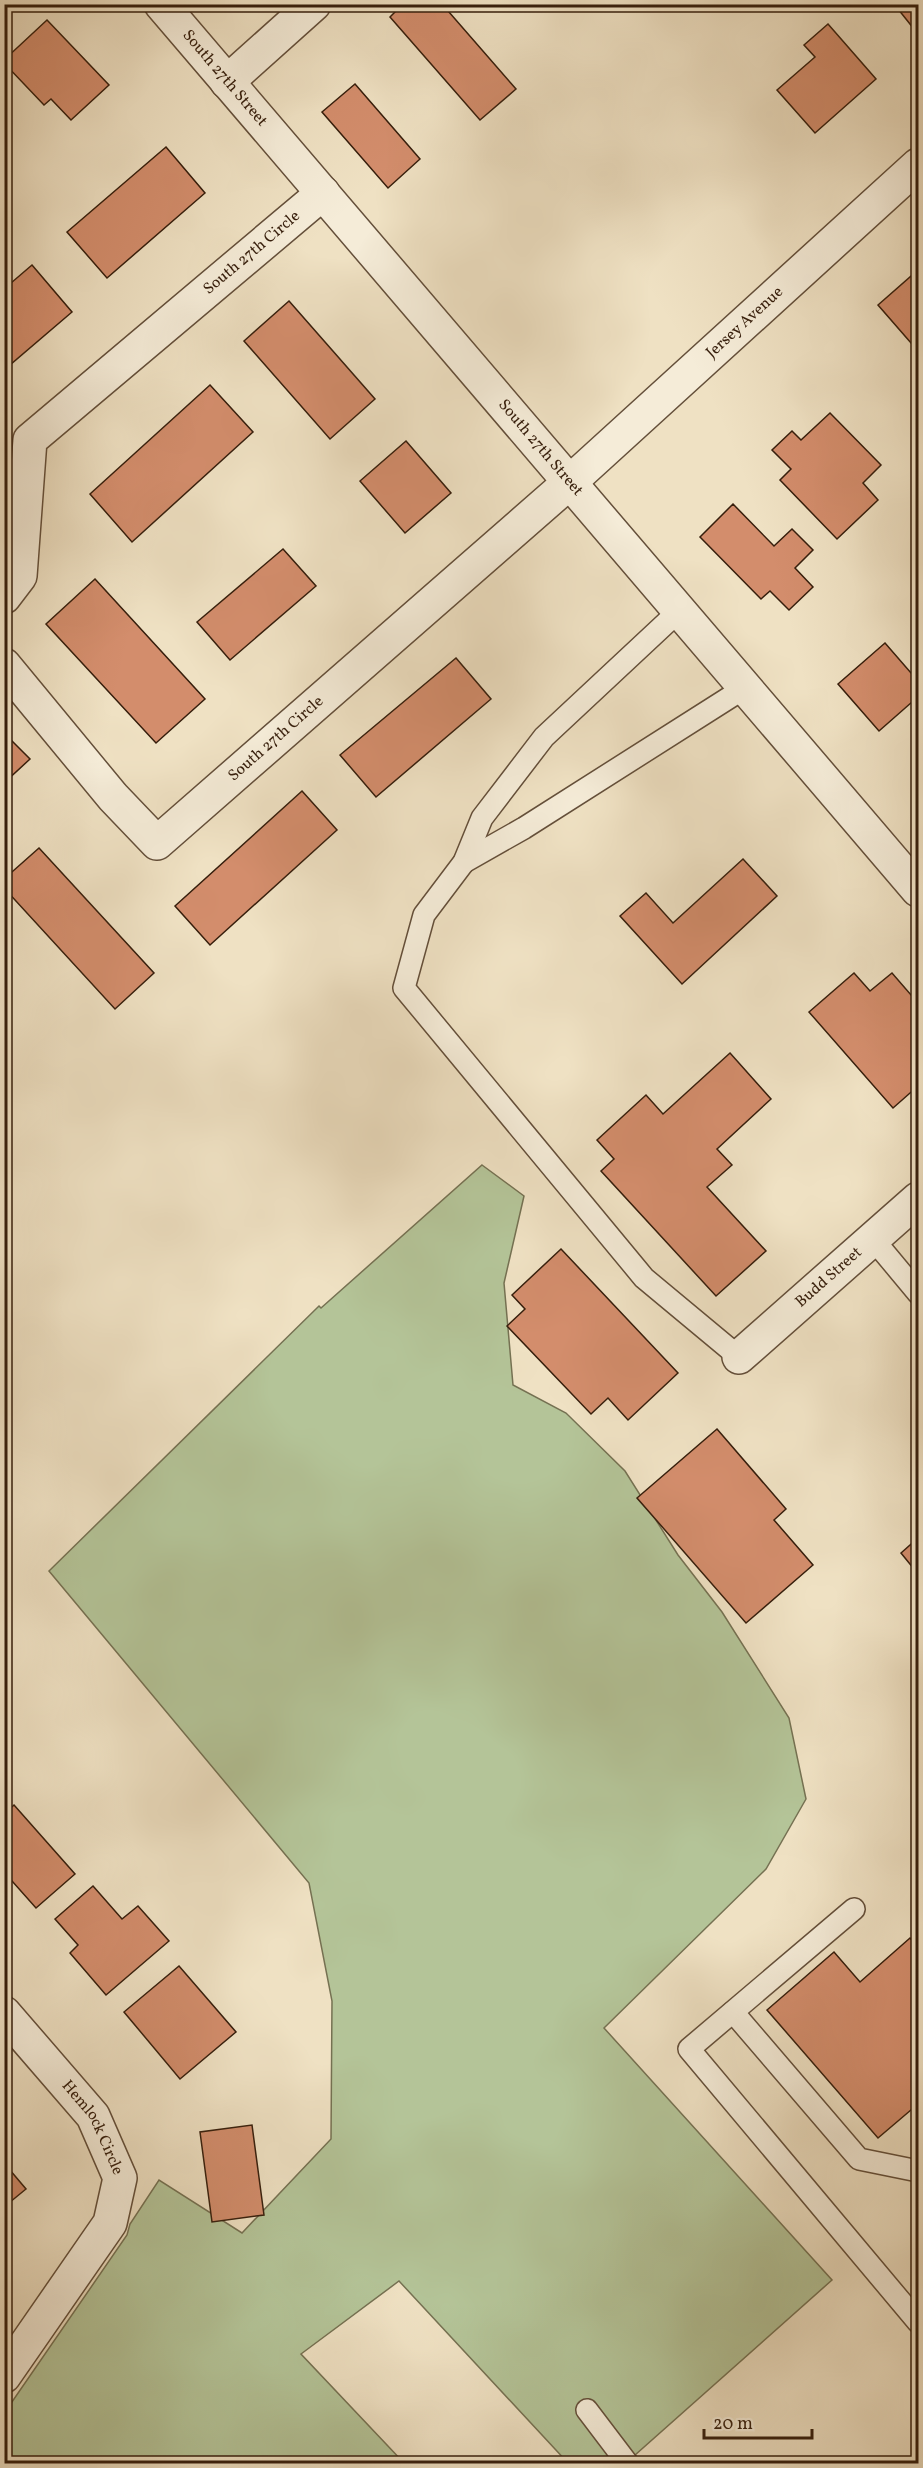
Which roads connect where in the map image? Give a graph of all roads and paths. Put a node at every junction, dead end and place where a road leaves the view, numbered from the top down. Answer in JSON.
{"nodes":[{"id":1,"x":161,"y":4,"type":"edge"},
{"id":2,"x":314,"y":4,"type":"edge"},
{"id":3,"x":227,"y":81,"type":"junction"},
{"id":4,"x":918,"y":165,"type":"edge"},
{"id":5,"x":323,"y":193,"type":"junction"},
{"id":6,"x":571,"y":481,"type":"junction"},
{"id":7,"x":4,"y":597,"type":"edge"},
{"id":8,"x":680,"y":610,"type":"junction"},
{"id":9,"x":4,"y":665,"type":"edge"},
{"id":10,"x":746,"y":687,"type":"junction"},
{"id":11,"x":464,"y":862,"type":"junction"},
{"id":12,"x":918,"y":890,"type":"edge"},
{"id":13,"x":918,"y":1199,"type":"edge"},
{"id":14,"x":873,"y":1239,"type":"junction"},
{"id":15,"x":918,"y":1293,"type":"edge"},
{"id":16,"x":739,"y":1357,"type":"joint"},
{"id":17,"x":854,"y":1909,"type":"dead end"},
{"id":18,"x":733,"y":2012,"type":"junction"},
{"id":19,"x":4,"y":2013,"type":"edge"},
{"id":20,"x":918,"y":2172,"type":"edge"},
{"id":21,"x":918,"y":2322,"type":"edge"},
{"id":22,"x":4,"y":2376,"type":"edge"},
{"id":23,"x":587,"y":2410,"type":"dead end"},
{"id":24,"x":628,"y":2463,"type":"edge"}],
"edges":[{"from":1,"to":3,"type":"street","name":"South 27th Street"},
{"from":2,"to":3,"type":"street"},
{"from":3,"to":5,"type":"street","name":"South 27th Street"},
{"from":4,"to":6,"type":"street","name":"Jersey Avenue"},
{"from":5,"to":6,"type":"street","name":"South 27th Street"},
{"from":5,"to":7,"type":"street","name":"South 27th Circle"},
{"from":6,"to":8,"type":"street","name":"South 27th Street"},
{"from":6,"to":9,"type":"street","name":"South 27th Circle"},
{"from":8,"to":10,"type":"street","name":"South 27th Street"},
{"from":8,"to":11,"type":"lane"},
{"from":10,"to":11,"type":"lane"},
{"from":10,"to":12,"type":"street","name":"South 27th Street"},
{"from":11,"to":16,"type":"lane"},
{"from":13,"to":14,"type":"street","name":"Budd Street"},
{"from":14,"to":15,"type":"lane"},
{"from":14,"to":16,"type":"street","name":"Budd Street"},
{"from":17,"to":18,"type":"lane"},
{"from":18,"to":20,"type":"lane"},
{"from":18,"to":21,"type":"lane"},
{"from":19,"to":22,"type":"street","name":"Hemlock Circle"},
{"from":23,"to":24,"type":"lane"}]}
